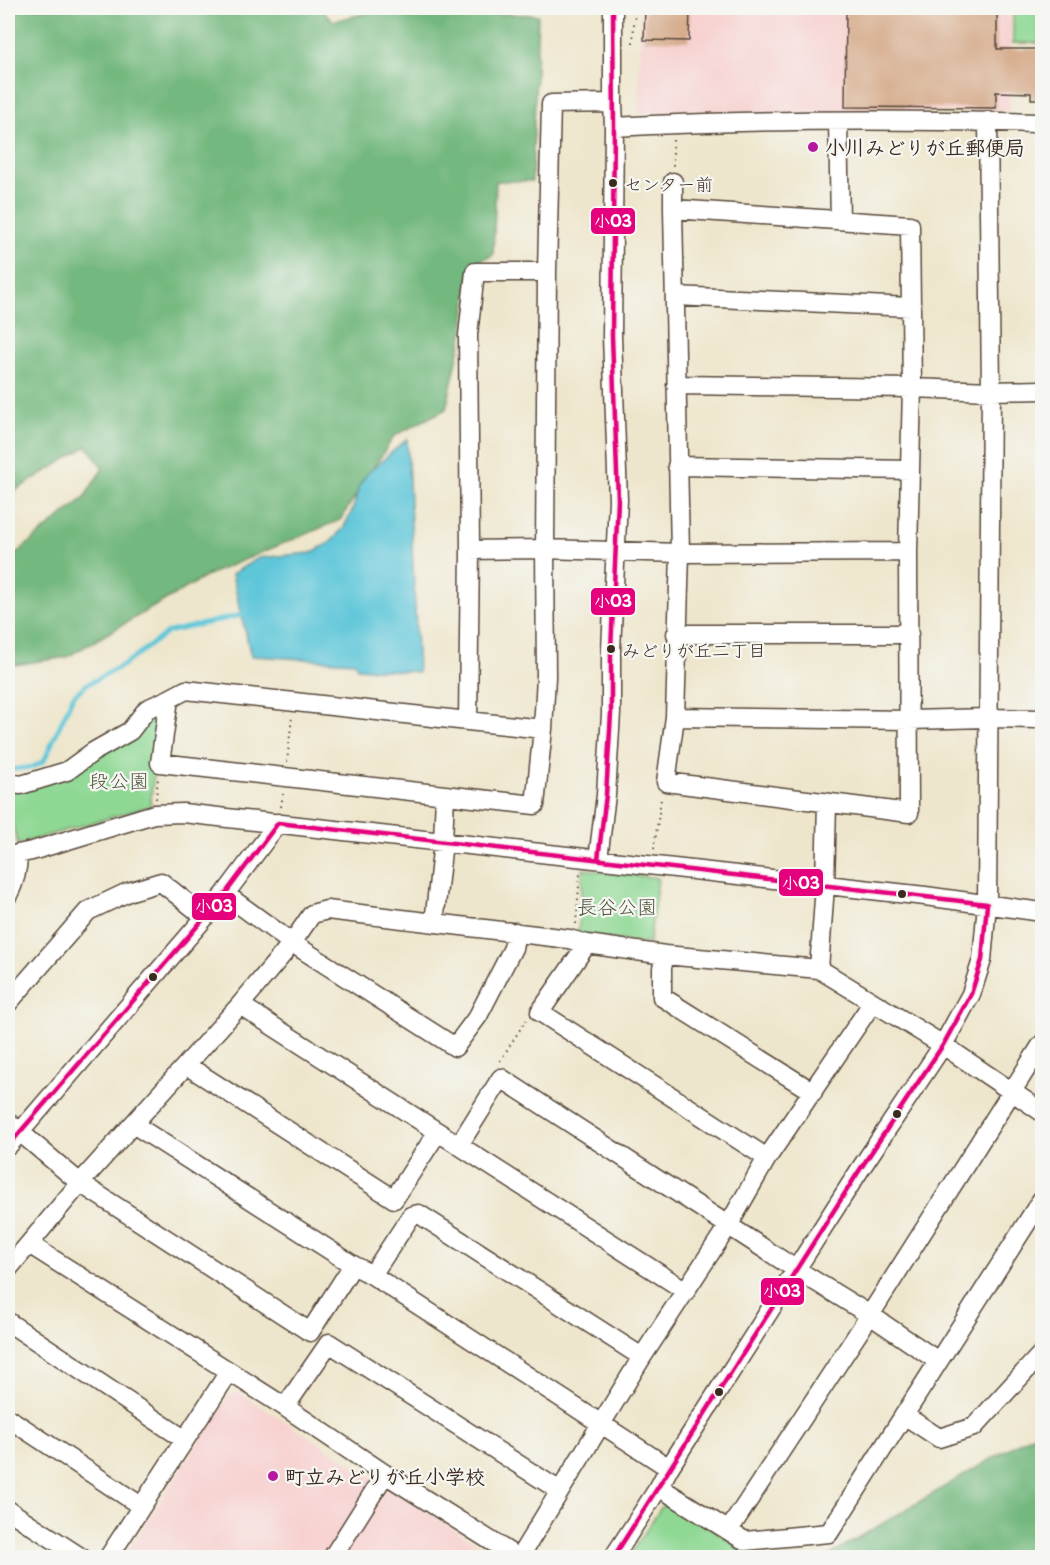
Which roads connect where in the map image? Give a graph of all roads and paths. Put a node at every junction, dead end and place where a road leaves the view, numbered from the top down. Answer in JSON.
{"nodes":[{"id":1,"x":613,"y":8,"type":"edge"},
{"id":2,"x":635,"y":8,"type":"edge"},
{"id":3,"x":633,"y":44,"type":"dead end"},
{"id":4,"x":613,"y":103,"type":"junction"},
{"id":5,"x":838,"y":121,"type":"junction"},
{"id":6,"x":988,"y":121,"type":"junction"},
{"id":7,"x":673,"y":123,"type":"junction"},
{"id":8,"x":1042,"y":123,"type":"edge"},
{"id":9,"x":614,"y":127,"type":"junction"},
{"id":10,"x":673,"y":182,"type":"joint"},
{"id":11,"x":673,"y":209,"type":"junction"},
{"id":12,"x":840,"y":220,"type":"junction"},
{"id":13,"x":547,"y":272,"type":"junction"},
{"id":14,"x":675,"y":296,"type":"junction"},
{"id":15,"x":910,"y":307,"type":"junction"},
{"id":16,"x":676,"y":385,"type":"junction"},
{"id":17,"x":912,"y":388,"type":"junction"},
{"id":18,"x":1042,"y":390,"type":"edge"},
{"id":19,"x":991,"y":391,"type":"junction"},
{"id":20,"x":677,"y":466,"type":"junction"},
{"id":21,"x":910,"y":470,"type":"junction"},
{"id":22,"x":545,"y":549,"type":"junction"},
{"id":23,"x":470,"y":550,"type":"junction"},
{"id":24,"x":616,"y":551,"type":"junction"},
{"id":25,"x":908,"y":552,"type":"junction"},
{"id":26,"x":680,"y":553,"type":"junction"},
{"id":27,"x":676,"y":634,"type":"junction"},
{"id":28,"x":909,"y":634,"type":"junction"},
{"id":29,"x":169,"y":699,"type":"junction"},
{"id":30,"x":294,"y":702,"type":"junction"},
{"id":31,"x":675,"y":717,"type":"junction"},
{"id":32,"x":988,"y":718,"type":"junction"},
{"id":33,"x":1042,"y":719,"type":"edge"},
{"id":34,"x":909,"y":720,"type":"junction"},
{"id":35,"x":468,"y":721,"type":"junction"},
{"id":36,"x":543,"y":729,"type":"junction"},
{"id":37,"x":159,"y":775,"type":"dead end"},
{"id":38,"x":285,"y":777,"type":"junction"},
{"id":39,"x":666,"y":782,"type":"junction"},
{"id":40,"x":8,"y":783,"type":"edge"},
{"id":41,"x":445,"y":795,"type":"junction"},
{"id":42,"x":156,"y":802,"type":"dead end"},
{"id":43,"x":827,"y":803,"type":"junction"},
{"id":44,"x":279,"y":818,"type":"junction"},
{"id":45,"x":443,"y":842,"type":"junction"},
{"id":46,"x":13,"y":855,"type":"edge"},
{"id":47,"x":598,"y":859,"type":"junction"},
{"id":48,"x":651,"y":866,"type":"junction"},
{"id":49,"x":825,"y":885,"type":"junction"},
{"id":50,"x":225,"y":894,"type":"junction"},
{"id":51,"x":8,"y":896,"type":"edge"},
{"id":52,"x":987,"y":904,"type":"junction"},
{"id":53,"x":1042,"y":912,"type":"edge"},
{"id":54,"x":205,"y":917,"type":"junction"},
{"id":55,"x":434,"y":922,"type":"junction"},
{"id":56,"x":516,"y":932,"type":"junction"},
{"id":57,"x":292,"y":943,"type":"junction"},
{"id":58,"x":587,"y":944,"type":"junction"},
{"id":59,"x":665,"y":955,"type":"junction"},
{"id":60,"x":819,"y":969,"type":"junction"},
{"id":61,"x":873,"y":1002,"type":"junction"},
{"id":62,"x":8,"y":1003,"type":"edge"},
{"id":63,"x":240,"y":1005,"type":"junction"},
{"id":64,"x":1042,"y":1044,"type":"edge"},
{"id":65,"x":943,"y":1045,"type":"junction"},
{"id":66,"x":186,"y":1065,"type":"junction"},
{"id":67,"x":813,"y":1092,"type":"junction"},
{"id":68,"x":1012,"y":1092,"type":"junction"},
{"id":69,"x":1042,"y":1112,"type":"edge"},
{"id":70,"x":133,"y":1124,"type":"junction"},
{"id":71,"x":438,"y":1133,"type":"junction"},
{"id":72,"x":11,"y":1134,"type":"edge"},
{"id":73,"x":459,"y":1145,"type":"junction"},
{"id":74,"x":768,"y":1158,"type":"junction"},
{"id":75,"x":80,"y":1183,"type":"junction"},
{"id":76,"x":1042,"y":1199,"type":"edge"},
{"id":77,"x":728,"y":1226,"type":"junction"},
{"id":78,"x":29,"y":1244,"type":"junction"},
{"id":79,"x":353,"y":1265,"type":"junction"},
{"id":80,"x":8,"y":1269,"type":"edge"},
{"id":81,"x":797,"y":1270,"type":"junction"},
{"id":82,"x":372,"y":1275,"type":"junction"},
{"id":83,"x":686,"y":1291,"type":"junction"},
{"id":84,"x":870,"y":1315,"type":"junction"},
{"id":85,"x":8,"y":1322,"type":"edge"},
{"id":86,"x":1042,"y":1353,"type":"edge"},
{"id":87,"x":642,"y":1357,"type":"junction"},
{"id":88,"x":938,"y":1361,"type":"junction"},
{"id":89,"x":229,"y":1372,"type":"junction"},
{"id":90,"x":285,"y":1407,"type":"junction"},
{"id":91,"x":904,"y":1415,"type":"junction"},
{"id":92,"x":8,"y":1418,"type":"edge"},
{"id":93,"x":602,"y":1425,"type":"junction"},
{"id":94,"x":184,"y":1439,"type":"junction"},
{"id":95,"x":669,"y":1468,"type":"junction"},
{"id":96,"x":385,"y":1474,"type":"junction"},
{"id":97,"x":659,"y":1487,"type":"junction"},
{"id":98,"x":560,"y":1491,"type":"junction"},
{"id":99,"x":141,"y":1506,"type":"junction"},
{"id":100,"x":8,"y":1510,"type":"edge"},
{"id":101,"x":729,"y":1530,"type":"junction"},
{"id":102,"x":82,"y":1557,"type":"edge"},
{"id":103,"x":108,"y":1557,"type":"edge"},
{"id":104,"x":332,"y":1557,"type":"edge"},
{"id":105,"x":518,"y":1557,"type":"edge"},
{"id":106,"x":613,"y":1557,"type":"edge"}],
"edges":[{"from":1,"to":4,"type":"street"},
{"from":2,"to":3,"type":"path"},
{"from":4,"to":9,"type":"street"},
{"from":4,"to":13,"type":"street"},
{"from":5,"to":6,"type":"street"},
{"from":5,"to":7,"type":"street"},
{"from":5,"to":12,"type":"street"},
{"from":6,"to":8,"type":"street"},
{"from":6,"to":19,"type":"street"},
{"from":7,"to":9,"type":"street"},
{"from":7,"to":10,"type":"path"},
{"from":9,"to":24,"type":"street"},
{"from":10,"to":11,"type":"street"},
{"from":11,"to":12,"type":"street"},
{"from":11,"to":14,"type":"street"},
{"from":12,"to":15,"type":"street"},
{"from":13,"to":22,"type":"street"},
{"from":13,"to":23,"type":"street"},
{"from":14,"to":15,"type":"street"},
{"from":14,"to":16,"type":"street"},
{"from":15,"to":17,"type":"street"},
{"from":16,"to":17,"type":"street"},
{"from":16,"to":20,"type":"street"},
{"from":17,"to":19,"type":"street"},
{"from":17,"to":21,"type":"street"},
{"from":18,"to":19,"type":"street"},
{"from":19,"to":32,"type":"street"},
{"from":20,"to":21,"type":"street"},
{"from":20,"to":26,"type":"street"},
{"from":21,"to":25,"type":"street"},
{"from":22,"to":23,"type":"street"},
{"from":22,"to":24,"type":"street"},
{"from":22,"to":36,"type":"street"},
{"from":23,"to":35,"type":"street"},
{"from":24,"to":26,"type":"street"},
{"from":24,"to":47,"type":"street"},
{"from":25,"to":26,"type":"street"},
{"from":25,"to":28,"type":"street"},
{"from":26,"to":27,"type":"street"},
{"from":27,"to":28,"type":"street"},
{"from":27,"to":31,"type":"street"},
{"from":28,"to":34,"type":"street"},
{"from":29,"to":30,"type":"street"},
{"from":29,"to":38,"type":"street"},
{"from":29,"to":40,"type":"street"},
{"from":30,"to":35,"type":"street"},
{"from":30,"to":38,"type":"path"},
{"from":31,"to":34,"type":"street"},
{"from":31,"to":39,"type":"street"},
{"from":32,"to":33,"type":"street"},
{"from":32,"to":34,"type":"street"},
{"from":32,"to":52,"type":"street"},
{"from":34,"to":43,"type":"street"},
{"from":35,"to":36,"type":"street"},
{"from":36,"to":41,"type":"street"},
{"from":37,"to":42,"type":"path"},
{"from":38,"to":41,"type":"street"},
{"from":38,"to":44,"type":"path"},
{"from":39,"to":43,"type":"street"},
{"from":39,"to":48,"type":"path"},
{"from":41,"to":45,"type":"street"},
{"from":43,"to":49,"type":"street"},
{"from":44,"to":45,"type":"street"},
{"from":44,"to":46,"type":"street"},
{"from":44,"to":50,"type":"street"},
{"from":45,"to":47,"type":"street"},
{"from":45,"to":55,"type":"street"},
{"from":46,"to":51,"type":"street"},
{"from":47,"to":48,"type":"street"},
{"from":48,"to":49,"type":"street"},
{"from":49,"to":52,"type":"street"},
{"from":49,"to":60,"type":"street"},
{"from":50,"to":54,"type":"street"},
{"from":50,"to":57,"type":"street"},
{"from":52,"to":53,"type":"street"},
{"from":52,"to":65,"type":"street"},
{"from":54,"to":62,"type":"street"},
{"from":54,"to":72,"type":"street"},
{"from":55,"to":56,"type":"street"},
{"from":55,"to":57,"type":"street"},
{"from":56,"to":57,"type":"street"},
{"from":56,"to":58,"type":"street"},
{"from":57,"to":63,"type":"street"},
{"from":58,"to":59,"type":"street"},
{"from":58,"to":74,"type":"street"},
{"from":59,"to":60,"type":"street"},
{"from":59,"to":67,"type":"street"},
{"from":60,"to":61,"type":"street"},
{"from":61,"to":65,"type":"street"},
{"from":61,"to":67,"type":"street"},
{"from":63,"to":66,"type":"street"},
{"from":63,"to":71,"type":"street"},
{"from":64,"to":68,"type":"street"},
{"from":65,"to":68,"type":"street"},
{"from":65,"to":81,"type":"street"},
{"from":66,"to":70,"type":"street"},
{"from":66,"to":71,"type":"street"},
{"from":67,"to":74,"type":"street"},
{"from":68,"to":69,"type":"street"},
{"from":68,"to":84,"type":"street"},
{"from":70,"to":75,"type":"street"},
{"from":70,"to":79,"type":"street"},
{"from":71,"to":73,"type":"street"},
{"from":72,"to":75,"type":"street"},
{"from":73,"to":77,"type":"street"},
{"from":73,"to":83,"type":"street"},
{"from":74,"to":77,"type":"street"},
{"from":75,"to":78,"type":"street"},
{"from":75,"to":79,"type":"street"},
{"from":76,"to":88,"type":"street"},
{"from":77,"to":81,"type":"street"},
{"from":77,"to":83,"type":"street"},
{"from":78,"to":80,"type":"street"},
{"from":78,"to":89,"type":"street"},
{"from":79,"to":82,"type":"street"},
{"from":81,"to":84,"type":"street"},
{"from":81,"to":95,"type":"street"},
{"from":82,"to":87,"type":"street"},
{"from":82,"to":93,"type":"street"},
{"from":83,"to":87,"type":"street"},
{"from":84,"to":88,"type":"street"},
{"from":84,"to":101,"type":"street"},
{"from":85,"to":94,"type":"street"},
{"from":86,"to":91,"type":"street"},
{"from":87,"to":93,"type":"street"},
{"from":88,"to":91,"type":"street"},
{"from":89,"to":90,"type":"street"},
{"from":89,"to":94,"type":"street"},
{"from":90,"to":96,"type":"street"},
{"from":90,"to":98,"type":"street"},
{"from":91,"to":101,"type":"street"},
{"from":92,"to":99,"type":"street"},
{"from":93,"to":95,"type":"street"},
{"from":93,"to":98,"type":"street"},
{"from":94,"to":99,"type":"street"},
{"from":95,"to":97,"type":"street"},
{"from":96,"to":104,"type":"street"},
{"from":96,"to":105,"type":"street"},
{"from":97,"to":101,"type":"street"},
{"from":97,"to":106,"type":"street"},
{"from":98,"to":105,"type":"street"},
{"from":99,"to":103,"type":"street"},
{"from":100,"to":102,"type":"street"}]}
